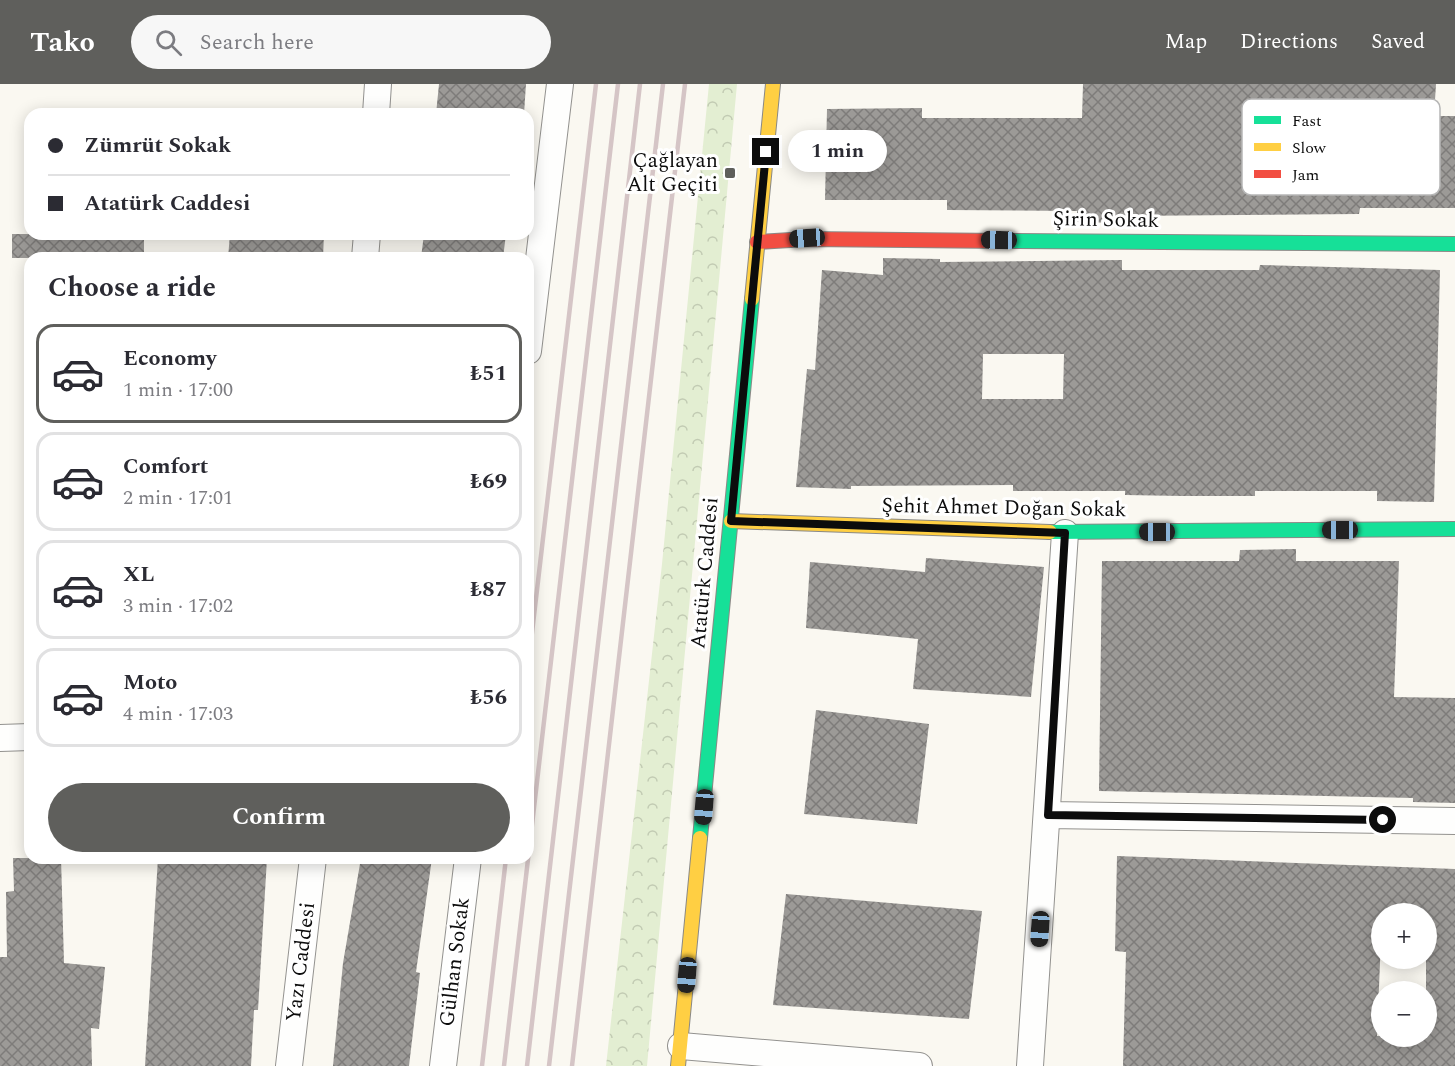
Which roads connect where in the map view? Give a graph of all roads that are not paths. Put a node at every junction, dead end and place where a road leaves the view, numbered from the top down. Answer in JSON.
{"nodes":[{"id":1,"x":378,"y":84,"type":"edge"},
{"id":2,"x":560,"y":84,"type":"edge"},
{"id":3,"x":773,"y":84,"type":"edge"},
{"id":4,"x":376,"y":108,"type":"edge"},
{"id":5,"x":757,"y":242,"type":"junction"},
{"id":6,"x":1455,"y":244,"type":"edge"},
{"id":7,"x":534,"y":301,"type":"edge"},
{"id":8,"x":731,"y":521,"type":"junction"},
{"id":9,"x":1455,"y":529,"type":"edge"},
{"id":10,"x":1065,"y":533,"type":"junction"},
{"id":11,"x":24,"y":737,"type":"edge"},
{"id":12,"x":0,"y":738,"type":"edge"},
{"id":13,"x":1048,"y":815,"type":"junction"},
{"id":14,"x":1455,"y":821,"type":"edge"},
{"id":15,"x":312,"y":864,"type":"edge"},
{"id":16,"x":467,"y":864,"type":"edge"},
{"id":17,"x":679,"y":1056,"type":"edge"},
{"id":18,"x":288,"y":1066,"type":"edge"},
{"id":19,"x":443,"y":1066,"type":"edge"},
{"id":20,"x":919,"y":1066,"type":"edge"},
{"id":21,"x":1030,"y":1066,"type":"edge"}],
"edges":[{"from":1,"to":4,"type":"street"},
{"from":2,"to":7,"type":"street"},
{"from":3,"to":5,"type":"street","name":"Atatürk Caddesi"},
{"from":5,"to":6,"type":"street","name":"Şirin Sokak"},
{"from":5,"to":8,"type":"street","name":"Atatürk Caddesi"},
{"from":8,"to":10,"type":"street","name":"Şehit Ahmet Doğan Sokak"},
{"from":8,"to":17,"type":"street","name":"Atatürk Caddesi"},
{"from":9,"to":10,"type":"street","name":"Şehit Ahmet Doğan Sokak"},
{"from":10,"to":13,"type":"street"},
{"from":11,"to":12,"type":"street"},
{"from":13,"to":14,"type":"street"},
{"from":13,"to":21,"type":"street"},
{"from":15,"to":18,"type":"street","name":"Yazı Caddesi"},
{"from":16,"to":19,"type":"street","name":"Gülhan Sokak"},
{"from":17,"to":20,"type":"street"}]}
